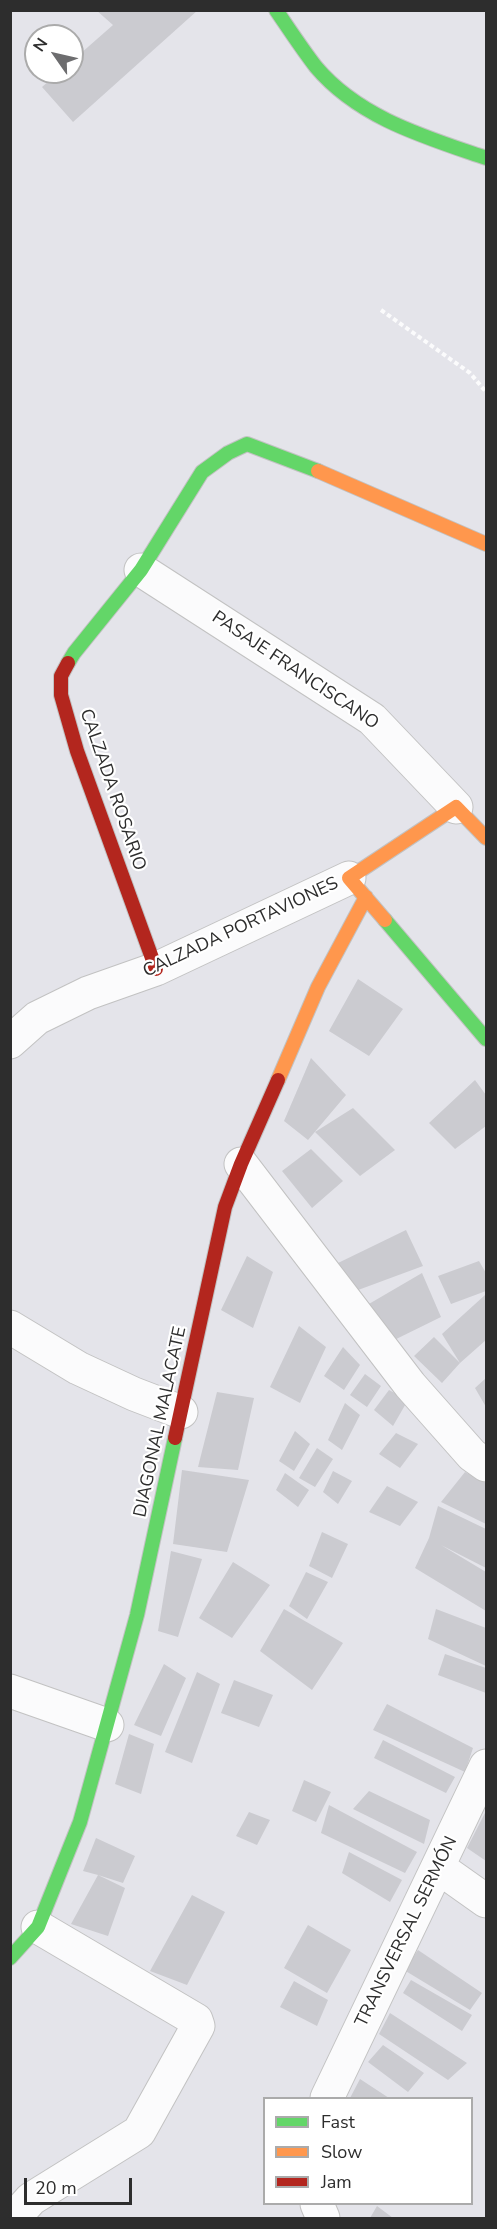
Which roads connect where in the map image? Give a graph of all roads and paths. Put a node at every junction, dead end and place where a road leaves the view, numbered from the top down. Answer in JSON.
{"nodes":[{"id":1,"x":276,"y":10,"type":"edge"},
{"id":2,"x":483,"y":158,"type":"edge"},
{"id":3,"x":381,"y":310,"type":"dead end"},
{"id":4,"x":486,"y":392,"type":"edge"},
{"id":5,"x":486,"y":544,"type":"edge"},
{"id":6,"x":141,"y":570,"type":"junction"},
{"id":7,"x":456,"y":807,"type":"junction"},
{"id":8,"x":486,"y":838,"type":"edge"},
{"id":9,"x":358,"y":888,"type":"junction"},
{"id":10,"x":156,"y":969,"type":"junction"},
{"id":11,"x":486,"y":1039,"type":"edge"},
{"id":12,"x":10,"y":1042,"type":"edge"},
{"id":13,"x":241,"y":1164,"type":"junction"},
{"id":14,"x":10,"y":1327,"type":"edge"},
{"id":15,"x":181,"y":1412,"type":"junction"},
{"id":16,"x":486,"y":1465,"type":"edge"},
{"id":17,"x":10,"y":1691,"type":"edge"},
{"id":18,"x":107,"y":1725,"type":"junction"},
{"id":19,"x":486,"y":1766,"type":"edge"},
{"id":20,"x":438,"y":1867,"type":"junction"},
{"id":21,"x":486,"y":1901,"type":"edge"},
{"id":22,"x":38,"y":1927,"type":"junction"},
{"id":23,"x":10,"y":1959,"type":"edge"},
{"id":24,"x":327,"y":2097,"type":"edge"},
{"id":25,"x":14,"y":2218,"type":"edge"}],
"edges":[{"from":1,"to":2,"type":"street"},
{"from":3,"to":4,"type":"path"},
{"from":5,"to":6,"type":"street","name":"CALZADA ROSARIO"},
{"from":6,"to":7,"type":"street","name":"PASAJE FRANCISCANO"},
{"from":6,"to":10,"type":"street","name":"CALZADA ROSARIO"},
{"from":7,"to":8,"type":"street","name":"PASAJE FRANCISCANO"},
{"from":7,"to":9,"type":"street","name":"DIAGONAL MALACATE"},
{"from":9,"to":10,"type":"street","name":"CALZADA PORTAVIONES"},
{"from":9,"to":11,"type":"street","name":"CALZADA PORTAVIONES"},
{"from":9,"to":13,"type":"street","name":"DIAGONAL MALACATE"},
{"from":10,"to":12,"type":"street","name":"CALZADA PORTAVIONES"},
{"from":13,"to":15,"type":"street","name":"DIAGONAL MALACATE"},
{"from":13,"to":16,"type":"street"},
{"from":14,"to":15,"type":"street"},
{"from":15,"to":18,"type":"street","name":"DIAGONAL MALACATE"},
{"from":17,"to":18,"type":"street"},
{"from":18,"to":22,"type":"street","name":"DIAGONAL MALACATE"},
{"from":19,"to":20,"type":"street","name":"TRANSVERSAL SERMÓN"},
{"from":20,"to":21,"type":"street"},
{"from":20,"to":24,"type":"street","name":"TRANSVERSAL SERMÓN"},
{"from":22,"to":23,"type":"street","name":"DIAGONAL MALACATE"},
{"from":22,"to":25,"type":"street"}]}
